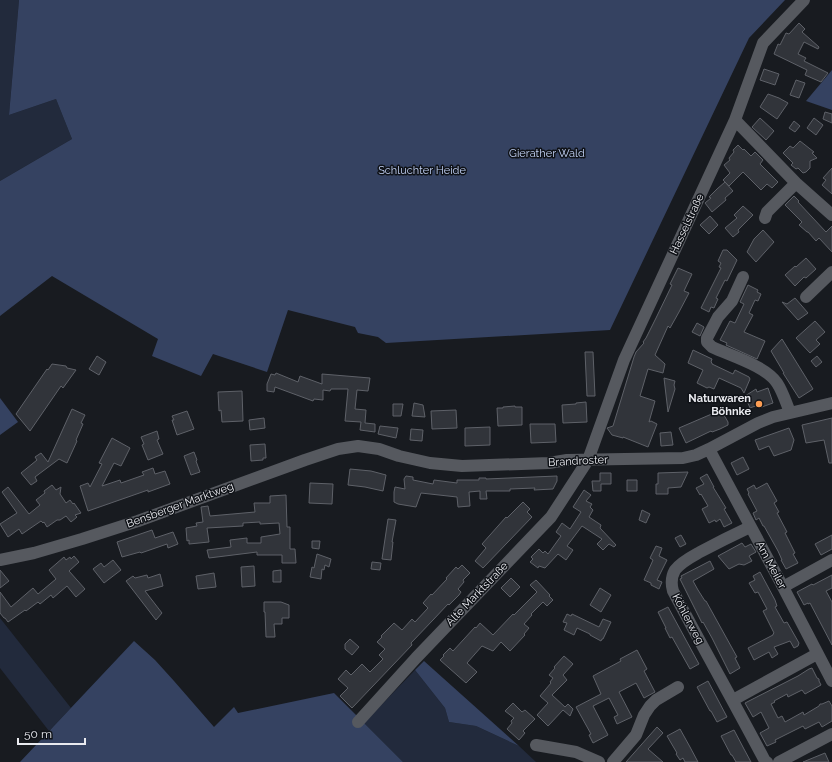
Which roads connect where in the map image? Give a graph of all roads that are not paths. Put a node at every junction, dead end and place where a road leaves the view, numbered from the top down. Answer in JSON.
{"nodes":[{"id":1,"x":804,"y":0,"type":"edge"},
{"id":2,"x":735,"y":120,"type":"junction"},
{"id":3,"x":796,"y":183,"type":"junction"},
{"id":4,"x":832,"y":215,"type":"edge"},
{"id":5,"x":765,"y":218,"type":"dead end"},
{"id":6,"x":832,"y":272,"type":"edge"},
{"id":7,"x":743,"y":277,"type":"dead end"},
{"id":8,"x":806,"y":297,"type":"dead end"},
{"id":9,"x":832,"y":403,"type":"edge"},
{"id":10,"x":790,"y":412,"type":"junction"},
{"id":11,"x":358,"y":446,"type":"joint"},
{"id":12,"x":709,"y":449,"type":"junction"},
{"id":13,"x":588,"y":460,"type":"junction"},
{"id":14,"x":750,"y":527,"type":"junction"},
{"id":15,"x":0,"y":560,"type":"edge"},
{"id":16,"x":832,"y":560,"type":"edge"},
{"id":17,"x":783,"y":587,"type":"junction"},
{"id":18,"x":817,"y":654,"type":"junction"},
{"id":19,"x":832,"y":681,"type":"edge"},
{"id":20,"x":678,"y":687,"type":"dead end"},
{"id":21,"x":733,"y":700,"type":"junction"},
{"id":22,"x":358,"y":722,"type":"dead end"},
{"id":23,"x":832,"y":734,"type":"edge"},
{"id":24,"x":536,"y":745,"type":"dead end"},
{"id":25,"x":599,"y":762,"type":"edge"},
{"id":26,"x":613,"y":762,"type":"edge"},
{"id":27,"x":767,"y":762,"type":"edge"},
{"id":28,"x":779,"y":762,"type":"edge"}],
"edges":[{"from":1,"to":2,"type":"street","name":"Hasselstraße"},
{"from":2,"to":3,"type":"street"},
{"from":2,"to":13,"type":"street","name":"Hasselstraße"},
{"from":3,"to":4,"type":"street"},
{"from":3,"to":5,"type":"street"},
{"from":6,"to":8,"type":"street"},
{"from":7,"to":10,"type":"street"},
{"from":9,"to":10,"type":"street","name":"Brandroster"},
{"from":10,"to":12,"type":"street","name":"Brandroster"},
{"from":11,"to":13,"type":"street","name":"Brandroster"},
{"from":11,"to":15,"type":"street","name":"Bensberger Marktweg"},
{"from":12,"to":13,"type":"street","name":"Brandroster"},
{"from":12,"to":14,"type":"street","name":"Am Meiler"},
{"from":13,"to":22,"type":"street","name":"Alte Marktstraße"},
{"from":14,"to":17,"type":"street","name":"Am Meiler"},
{"from":14,"to":21,"type":"street","name":"Köhlerweg"},
{"from":16,"to":17,"type":"street"},
{"from":17,"to":18,"type":"street","name":"Am Meiler"},
{"from":18,"to":19,"type":"street","name":"Am Meiler"},
{"from":18,"to":21,"type":"street"},
{"from":20,"to":26,"type":"street"},
{"from":21,"to":27,"type":"street","name":"Köhlerweg"},
{"from":23,"to":28,"type":"street"},
{"from":24,"to":25,"type":"street"}]}
